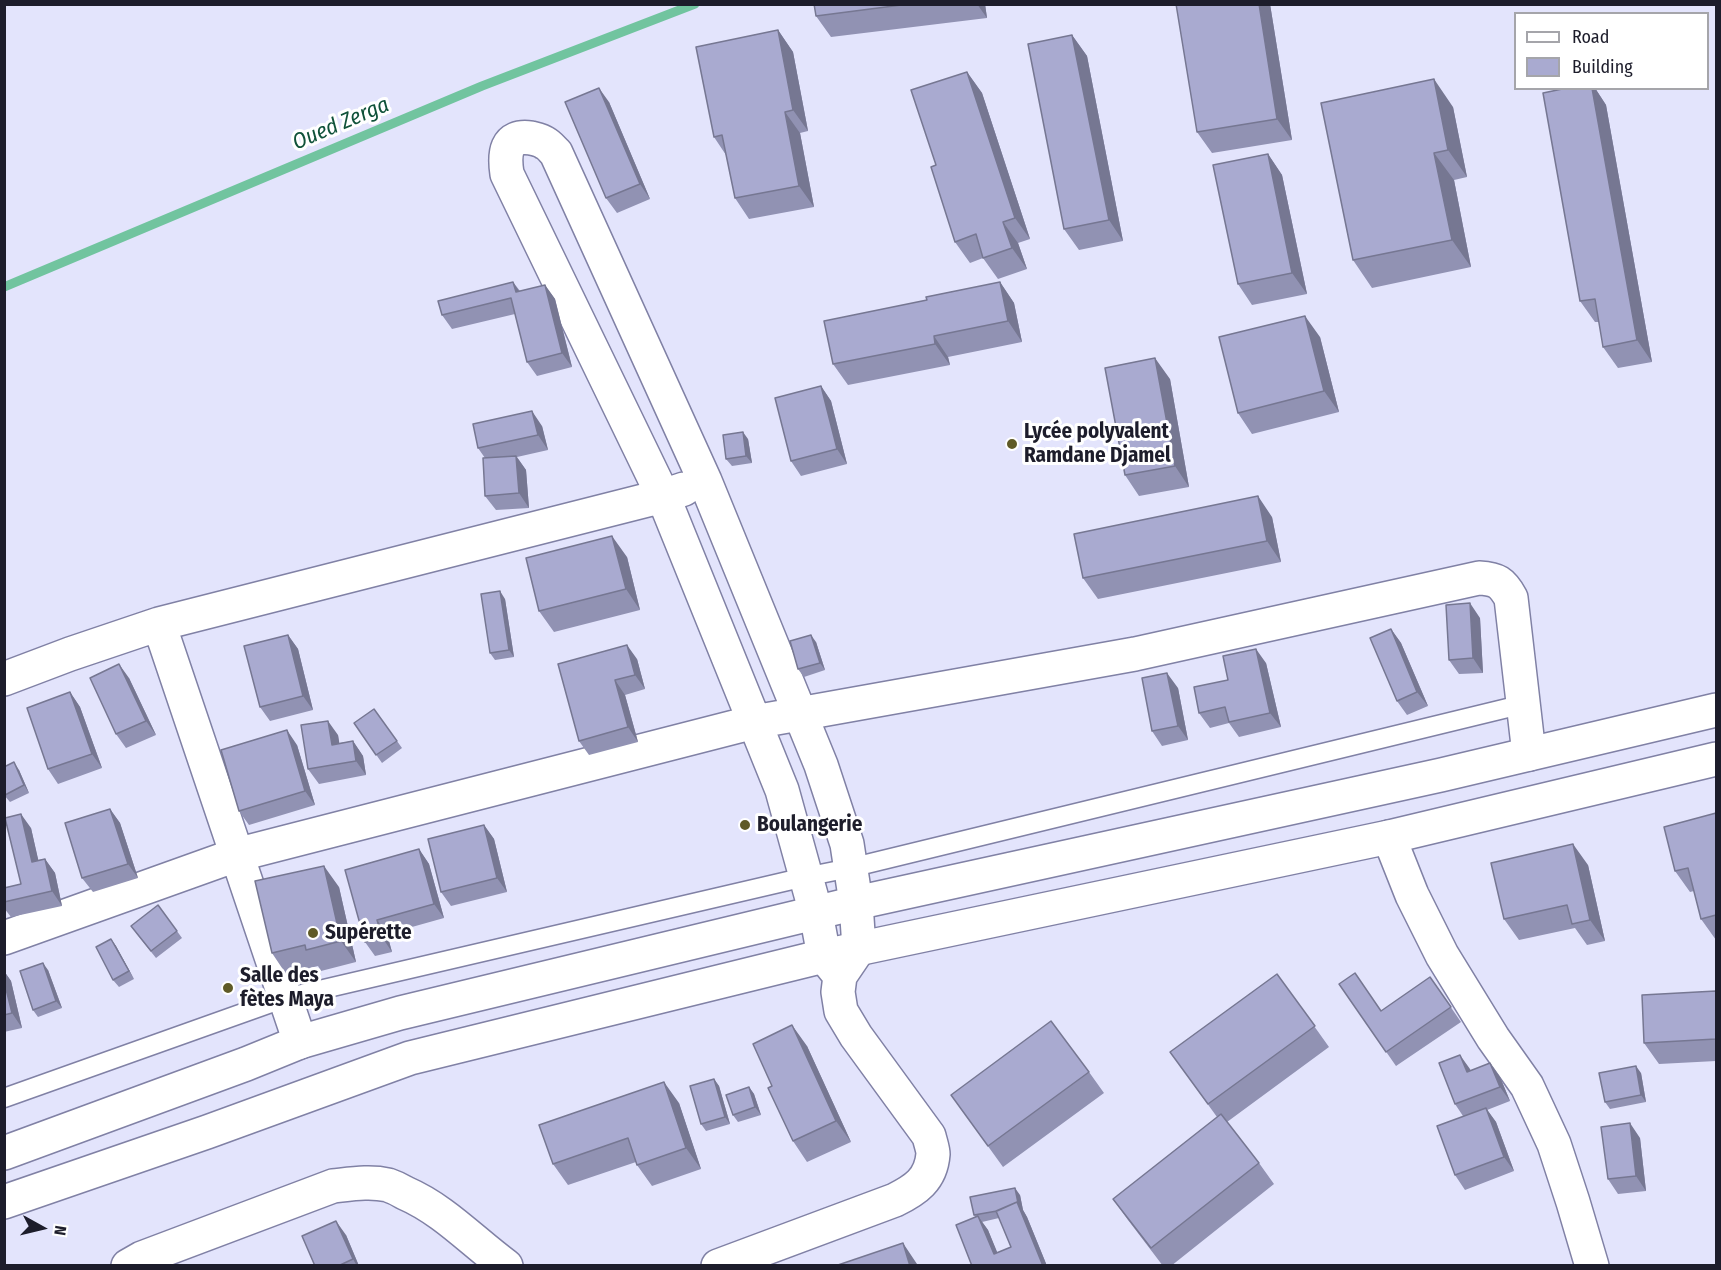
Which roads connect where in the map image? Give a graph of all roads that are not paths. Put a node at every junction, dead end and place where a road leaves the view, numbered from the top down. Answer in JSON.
{"nodes":[{"id":1,"x":599,"y":248,"type":"junction"},
{"id":2,"x":553,"y":268,"type":"junction"},
{"id":3,"x":705,"y":481,"type":"junction"},
{"id":4,"x":663,"y":496,"type":"junction"},
{"id":5,"x":159,"y":624,"type":"junction"},
{"id":6,"x":4,"y":679,"type":"edge"},
{"id":7,"x":1524,"y":704,"type":"junction"},
{"id":8,"x":1716,"y":710,"type":"edge"},
{"id":9,"x":800,"y":713,"type":"junction"},
{"id":10,"x":754,"y":722,"type":"junction"},
{"id":11,"x":1530,"y":754,"type":"junction"},
{"id":12,"x":1716,"y":759,"type":"edge"},
{"id":13,"x":1389,"y":837,"type":"junction"},
{"id":14,"x":236,"y":855,"type":"junction"},
{"id":15,"x":850,"y":868,"type":"junction"},
{"id":16,"x":805,"y":877,"type":"junction"},
{"id":17,"x":856,"y":903,"type":"junction"},
{"id":18,"x":816,"y":913,"type":"junction"},
{"id":19,"x":4,"y":938,"type":"edge"},
{"id":20,"x":859,"y":948,"type":"junction"},
{"id":21,"x":832,"y":966,"type":"junction"},
{"id":22,"x":285,"y":998,"type":"junction"},
{"id":23,"x":300,"y":1042,"type":"junction"},
{"id":24,"x":4,"y":1098,"type":"edge"},
{"id":25,"x":4,"y":1153,"type":"edge"},
{"id":26,"x":4,"y":1202,"type":"edge"},
{"id":27,"x":494,"y":1262,"type":"edge"},
{"id":28,"x":128,"y":1266,"type":"edge"},
{"id":29,"x":718,"y":1266,"type":"edge"},
{"id":30,"x":1592,"y":1266,"type":"edge"}],
"edges":[{"from":1,"to":2,"type":"street"},
{"from":1,"to":2,"type":"street"},
{"from":1,"to":3,"type":"street"},
{"from":2,"to":4,"type":"street"},
{"from":3,"to":4,"type":"street"},
{"from":3,"to":9,"type":"street"},
{"from":4,"to":5,"type":"street"},
{"from":4,"to":10,"type":"street"},
{"from":5,"to":6,"type":"street"},
{"from":5,"to":14,"type":"street"},
{"from":7,"to":9,"type":"street"},
{"from":7,"to":11,"type":"street"},
{"from":7,"to":15,"type":"lane"},
{"from":8,"to":11,"type":"street"},
{"from":9,"to":10,"type":"street"},
{"from":9,"to":15,"type":"street"},
{"from":10,"to":14,"type":"street"},
{"from":10,"to":16,"type":"street"},
{"from":11,"to":17,"type":"street"},
{"from":12,"to":13,"type":"street"},
{"from":13,"to":20,"type":"street"},
{"from":13,"to":30,"type":"street"},
{"from":14,"to":19,"type":"street"},
{"from":14,"to":22,"type":"street"},
{"from":15,"to":16,"type":"lane"},
{"from":15,"to":17,"type":"street"},
{"from":16,"to":18,"type":"street"},
{"from":16,"to":22,"type":"lane"},
{"from":17,"to":18,"type":"street"},
{"from":17,"to":20,"type":"street"},
{"from":18,"to":21,"type":"street"},
{"from":18,"to":23,"type":"street"},
{"from":20,"to":21,"type":"street"},
{"from":21,"to":26,"type":"street"},
{"from":21,"to":29,"type":"street"},
{"from":22,"to":23,"type":"street"},
{"from":22,"to":24,"type":"lane"},
{"from":23,"to":25,"type":"street"},
{"from":27,"to":28,"type":"street"}]}
